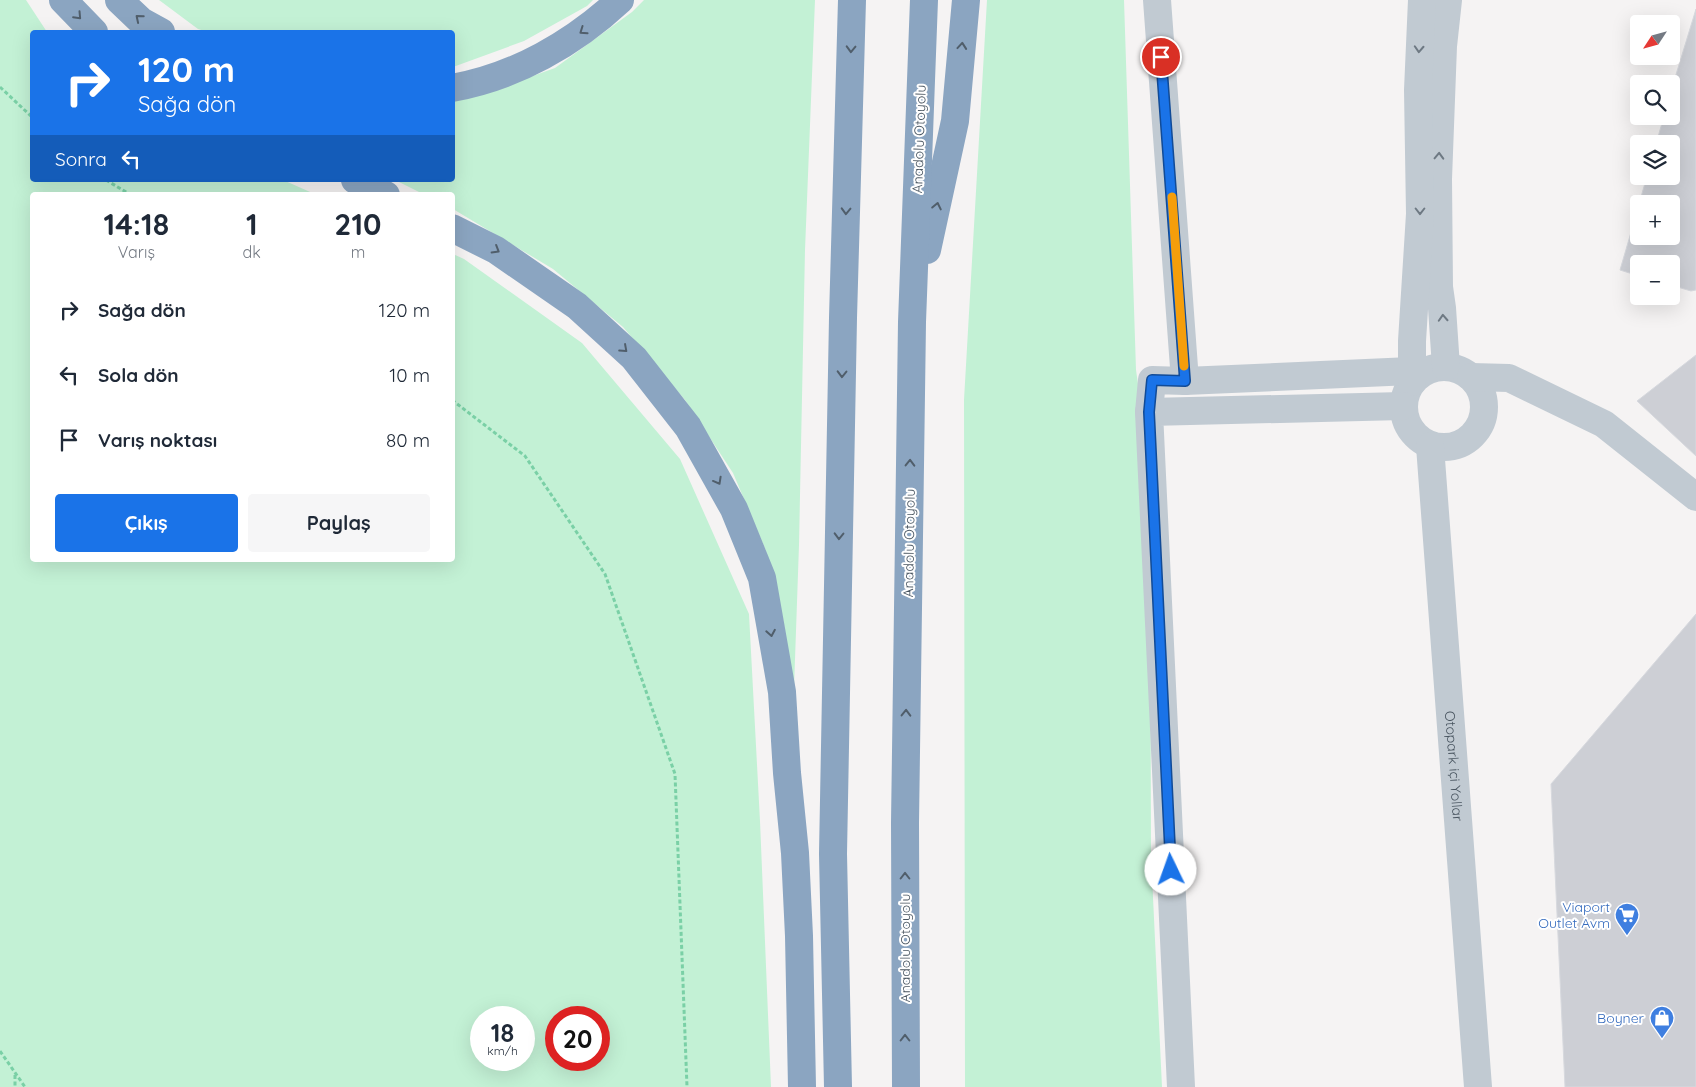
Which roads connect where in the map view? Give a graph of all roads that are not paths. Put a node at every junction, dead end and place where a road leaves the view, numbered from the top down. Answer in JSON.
{"nodes":[{"id":1,"x":63,"y":0,"type":"edge"},
{"id":2,"x":119,"y":0,"type":"edge"},
{"id":3,"x":620,"y":0,"type":"edge"},
{"id":4,"x":852,"y":0,"type":"edge"},
{"id":5,"x":924,"y":0,"type":"edge"},
{"id":6,"x":966,"y":0,"type":"edge"},
{"id":7,"x":1157,"y":0,"type":"edge"},
{"id":8,"x":1422,"y":0,"type":"edge"},
{"id":9,"x":1448,"y":0,"type":"edge"},
{"id":10,"x":92,"y":30,"type":"edge"},
{"id":11,"x":157,"y":30,"type":"edge"},
{"id":12,"x":455,"y":88,"type":"edge"},
{"id":13,"x":359,"y":182,"type":"edge"},
{"id":14,"x":380,"y":192,"type":"edge"},
{"id":15,"x":455,"y":230,"type":"edge"},
{"id":16,"x":912,"y":322,"type":"junction"},
{"id":17,"x":1446,"y":367,"type":"junction"},
{"id":18,"x":1471,"y":377,"type":"junction"},
{"id":19,"x":1185,"y":381,"type":"junction"},
{"id":20,"x":1409,"y":386,"type":"junction"},
{"id":21,"x":1149,"y":412,"type":"junction"},
{"id":22,"x":1430,"y":446,"type":"junction"},
{"id":23,"x":1696,"y":497,"type":"edge"},
{"id":24,"x":802,"y":1087,"type":"edge"},
{"id":25,"x":838,"y":1087,"type":"edge"},
{"id":26,"x":906,"y":1087,"type":"edge"},
{"id":27,"x":1181,"y":1087,"type":"edge"},
{"id":28,"x":1478,"y":1087,"type":"edge"}],
"edges":[{"from":1,"to":10,"type":"highway","one_way":true},
{"from":11,"to":2,"type":"highway","one_way":true},
{"from":3,"to":12,"type":"highway","one_way":true},
{"from":4,"to":25,"type":"highway","one_way":true},
{"from":5,"to":16,"type":"highway","name":"Anadolu Otoyolu"},
{"from":16,"to":6,"type":"highway","one_way":true},
{"from":7,"to":19,"type":"street"},
{"from":8,"to":20,"type":"street","one_way":true},
{"from":17,"to":9,"type":"street","one_way":true},
{"from":13,"to":14,"type":"highway"},
{"from":15,"to":24,"type":"highway","one_way":true},
{"from":26,"to":16,"type":"highway","name":"Anadolu Otoyolu","one_way":true},
{"from":17,"to":18,"type":"street"},
{"from":17,"to":20,"type":"street"},
{"from":18,"to":22,"type":"street"},
{"from":18,"to":23,"type":"street"},
{"from":19,"to":20,"type":"street"},
{"from":19,"to":21,"type":"street"},
{"from":20,"to":21,"type":"street"},
{"from":20,"to":22,"type":"street"},
{"from":21,"to":27,"type":"street"},
{"from":22,"to":28,"type":"street","name":"Otopark içi Yollar"}]}
